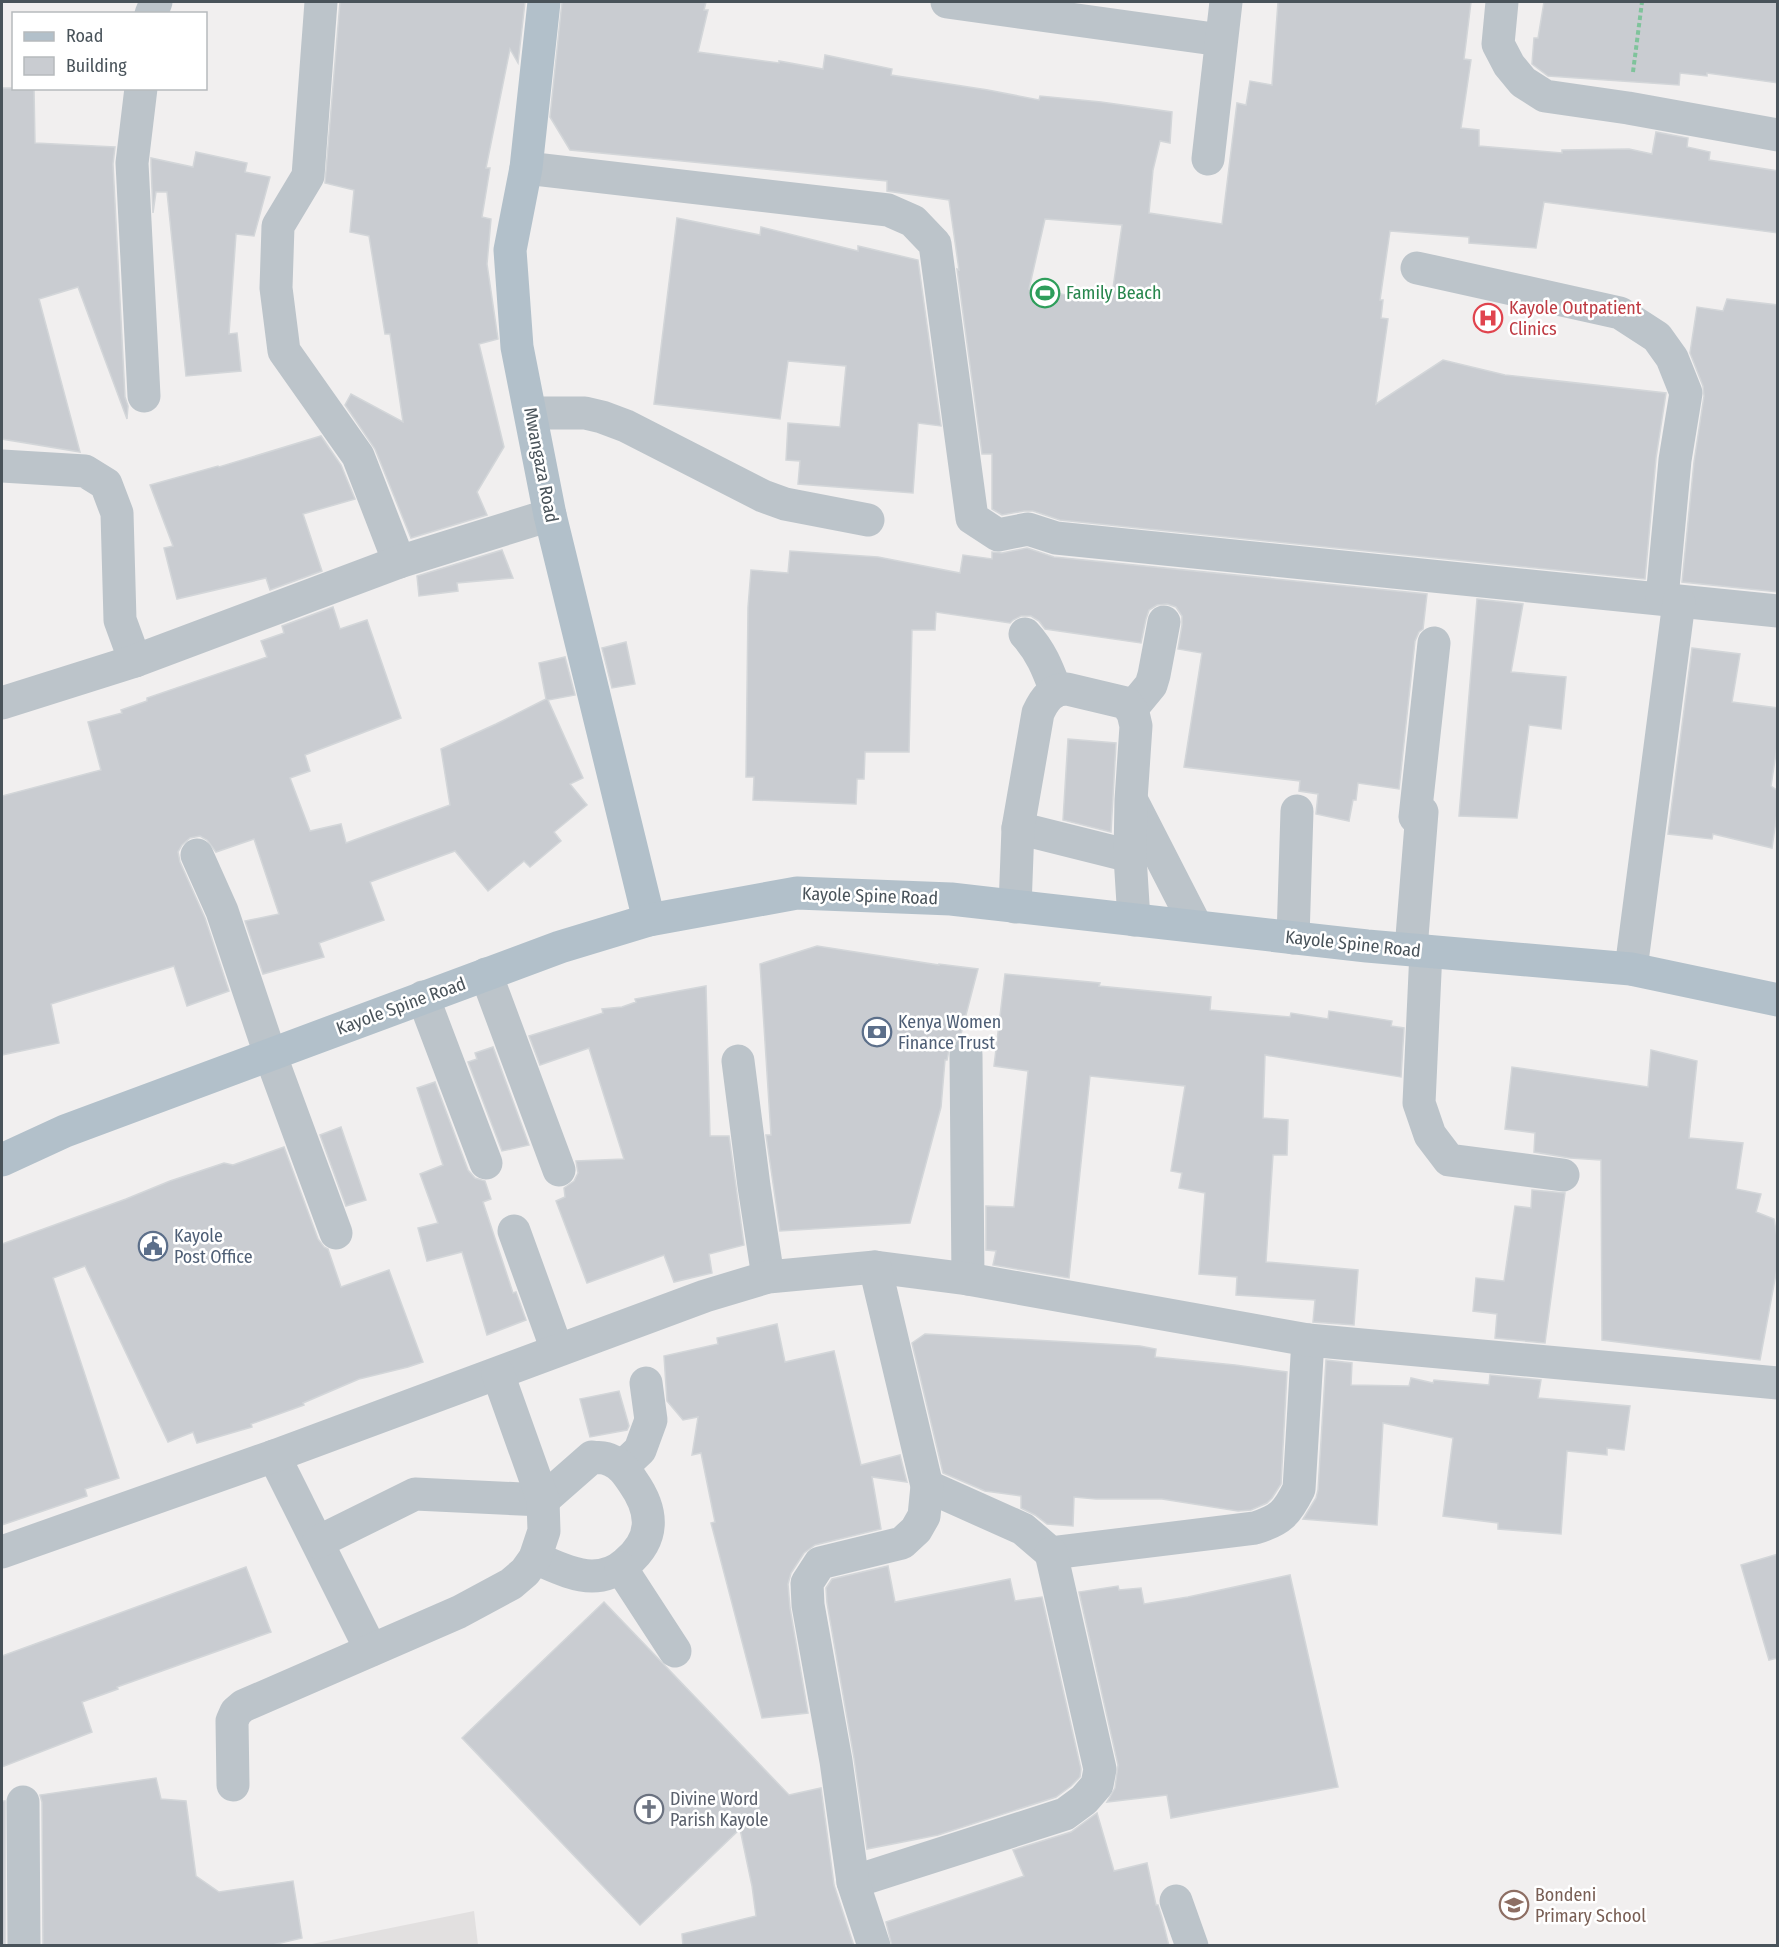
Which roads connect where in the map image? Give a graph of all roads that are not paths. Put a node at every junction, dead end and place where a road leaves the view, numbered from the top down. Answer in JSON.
{"nodes":[{"id":1,"x":321,"y":2,"type":"edge"},
{"id":2,"x":544,"y":2,"type":"edge"},
{"id":3,"x":946,"y":2,"type":"edge"},
{"id":4,"x":1226,"y":2,"type":"edge"},
{"id":5,"x":1502,"y":2,"type":"edge"},
{"id":6,"x":1221,"y":40,"type":"junction"},
{"id":7,"x":141,"y":90,"type":"edge"},
{"id":8,"x":1778,"y":135,"type":"edge"},
{"id":9,"x":1208,"y":159,"type":"dead end"},
{"id":10,"x":526,"y":168,"type":"junction"},
{"id":11,"x":1417,"y":268,"type":"dead end"},
{"id":12,"x":144,"y":396,"type":"dead end"},
{"id":13,"x":531,"y":413,"type":"junction"},
{"id":14,"x":2,"y":466,"type":"edge"},
{"id":15,"x":550,"y":515,"type":"junction"},
{"id":16,"x":868,"y":520,"type":"dead end"},
{"id":17,"x":399,"y":562,"type":"junction"},
{"id":18,"x":1670,"y":600,"type":"junction"},
{"id":19,"x":1778,"y":611,"type":"edge"},
{"id":20,"x":1164,"y":622,"type":"dead end"},
{"id":21,"x":1025,"y":634,"type":"dead end"},
{"id":22,"x":1434,"y":643,"type":"dead end"},
{"id":23,"x":135,"y":661,"type":"junction"},
{"id":24,"x":1056,"y":691,"type":"junction"},
{"id":25,"x":2,"y":702,"type":"edge"},
{"id":26,"x":1132,"y":708,"type":"junction"},
{"id":27,"x":1131,"y":800,"type":"junction"},
{"id":28,"x":1297,"y":811,"type":"dead end"},
{"id":29,"x":1018,"y":828,"type":"junction"},
{"id":30,"x":197,"y":855,"type":"dead end"},
{"id":31,"x":1130,"y":856,"type":"junction"},
{"id":32,"x":1015,"y":907,"type":"junction"},
{"id":33,"x":649,"y":920,"type":"junction"},
{"id":34,"x":1134,"y":920,"type":"junction"},
{"id":35,"x":1196,"y":926,"type":"junction"},
{"id":36,"x":1293,"y":938,"type":"junction"},
{"id":37,"x":1419,"y":950,"type":"junction"},
{"id":38,"x":1631,"y":969,"type":"junction"},
{"id":39,"x":486,"y":974,"type":"junction"},
{"id":40,"x":423,"y":998,"type":"junction"},
{"id":41,"x":1778,"y":1000,"type":"edge"},
{"id":42,"x":270,"y":1054,"type":"junction"},
{"id":43,"x":966,"y":1055,"type":"dead end"},
{"id":44,"x":738,"y":1060,"type":"dead end"},
{"id":45,"x":2,"y":1160,"type":"edge"},
{"id":46,"x":486,"y":1163,"type":"dead end"},
{"id":47,"x":559,"y":1170,"type":"dead end"},
{"id":48,"x":1563,"y":1175,"type":"dead end"},
{"id":49,"x":514,"y":1231,"type":"dead end"},
{"id":50,"x":336,"y":1233,"type":"dead end"},
{"id":51,"x":874,"y":1267,"type":"junction"},
{"id":52,"x":768,"y":1277,"type":"junction"},
{"id":53,"x":968,"y":1279,"type":"junction"},
{"id":54,"x":1308,"y":1340,"type":"junction"},
{"id":55,"x":557,"y":1350,"type":"junction"},
{"id":56,"x":498,"y":1374,"type":"junction"},
{"id":57,"x":645,"y":1383,"type":"dead end"},
{"id":58,"x":1778,"y":1383,"type":"edge"},
{"id":59,"x":274,"y":1455,"type":"junction"},
{"id":60,"x":622,"y":1467,"type":"junction"},
{"id":61,"x":927,"y":1486,"type":"junction"},
{"id":62,"x":543,"y":1500,"type":"junction"},
{"id":63,"x":318,"y":1542,"type":"junction"},
{"id":64,"x":2,"y":1552,"type":"edge"},
{"id":65,"x":1051,"y":1553,"type":"junction"},
{"id":66,"x":535,"y":1558,"type":"junction"},
{"id":67,"x":621,"y":1568,"type":"junction"},
{"id":68,"x":370,"y":1650,"type":"junction"},
{"id":69,"x":675,"y":1651,"type":"dead end"},
{"id":70,"x":233,"y":1785,"type":"dead end"},
{"id":71,"x":23,"y":1802,"type":"dead end"},
{"id":72,"x":853,"y":1882,"type":"junction"},
{"id":73,"x":1176,"y":1901,"type":"dead end"},
{"id":74,"x":24,"y":1946,"type":"edge"},
{"id":75,"x":874,"y":1946,"type":"edge"},
{"id":76,"x":1192,"y":1946,"type":"edge"}],
"edges":[{"from":1,"to":17,"type":"street"},
{"from":2,"to":10,"type":"main road","name":"Mwangaza Road"},
{"from":3,"to":6,"type":"street"},
{"from":4,"to":6,"type":"street"},
{"from":5,"to":8,"type":"street"},
{"from":6,"to":9,"type":"street"},
{"from":7,"to":12,"type":"street"},
{"from":10,"to":13,"type":"main road","name":"Mwangaza Road"},
{"from":10,"to":18,"type":"street"},
{"from":11,"to":18,"type":"street"},
{"from":13,"to":15,"type":"main road","name":"Mwangaza Road"},
{"from":13,"to":16,"type":"street"},
{"from":14,"to":23,"type":"street"},
{"from":15,"to":17,"type":"street"},
{"from":15,"to":33,"type":"main road","name":"Mwangaza Road"},
{"from":17,"to":23,"type":"street"},
{"from":18,"to":19,"type":"street"},
{"from":18,"to":38,"type":"street"},
{"from":20,"to":26,"type":"street"},
{"from":21,"to":24,"type":"street"},
{"from":22,"to":37,"type":"street"},
{"from":23,"to":25,"type":"street"},
{"from":24,"to":26,"type":"street"},
{"from":24,"to":29,"type":"street"},
{"from":26,"to":27,"type":"street"},
{"from":27,"to":31,"type":"street"},
{"from":27,"to":35,"type":"street"},
{"from":28,"to":36,"type":"street"},
{"from":29,"to":31,"type":"street"},
{"from":29,"to":32,"type":"street"},
{"from":30,"to":42,"type":"street"},
{"from":31,"to":34,"type":"street"},
{"from":32,"to":33,"type":"main road","name":"Kayole Spine Road"},
{"from":32,"to":34,"type":"main road","name":"Kayole Spine Road"},
{"from":33,"to":39,"type":"main road","name":"Kayole Spine Road"},
{"from":34,"to":35,"type":"main road","name":"Kayole Spine Road"},
{"from":35,"to":36,"type":"main road","name":"Kayole Spine Road"},
{"from":36,"to":37,"type":"main road","name":"Kayole Spine Road"},
{"from":37,"to":38,"type":"main road","name":"Kayole Spine Road"},
{"from":37,"to":48,"type":"street"},
{"from":38,"to":41,"type":"main road","name":"Kayole Spine Road"},
{"from":39,"to":40,"type":"main road","name":"Kayole Spine Road"},
{"from":39,"to":47,"type":"street"},
{"from":40,"to":42,"type":"main road","name":"Kayole Spine Road"},
{"from":40,"to":46,"type":"street"},
{"from":42,"to":45,"type":"main road","name":"Kayole Spine Road"},
{"from":42,"to":50,"type":"street"},
{"from":43,"to":53,"type":"street"},
{"from":44,"to":52,"type":"street"},
{"from":49,"to":55,"type":"street"},
{"from":51,"to":52,"type":"street"},
{"from":51,"to":53,"type":"street"},
{"from":51,"to":61,"type":"street"},
{"from":52,"to":55,"type":"street"},
{"from":53,"to":54,"type":"street"},
{"from":54,"to":58,"type":"street"},
{"from":54,"to":65,"type":"street"},
{"from":55,"to":56,"type":"street"},
{"from":56,"to":59,"type":"street"},
{"from":56,"to":62,"type":"street"},
{"from":57,"to":60,"type":"street"},
{"from":59,"to":63,"type":"street"},
{"from":59,"to":64,"type":"street"},
{"from":60,"to":62,"type":"street"},
{"from":60,"to":67,"type":"street"},
{"from":61,"to":65,"type":"street"},
{"from":61,"to":72,"type":"street"},
{"from":62,"to":63,"type":"street"},
{"from":62,"to":66,"type":"street"},
{"from":63,"to":68,"type":"street"},
{"from":65,"to":72,"type":"street"},
{"from":66,"to":67,"type":"street"},
{"from":66,"to":68,"type":"street"},
{"from":67,"to":69,"type":"street"},
{"from":68,"to":70,"type":"street"},
{"from":71,"to":74,"type":"street"},
{"from":72,"to":75,"type":"street"},
{"from":73,"to":76,"type":"street"}]}
